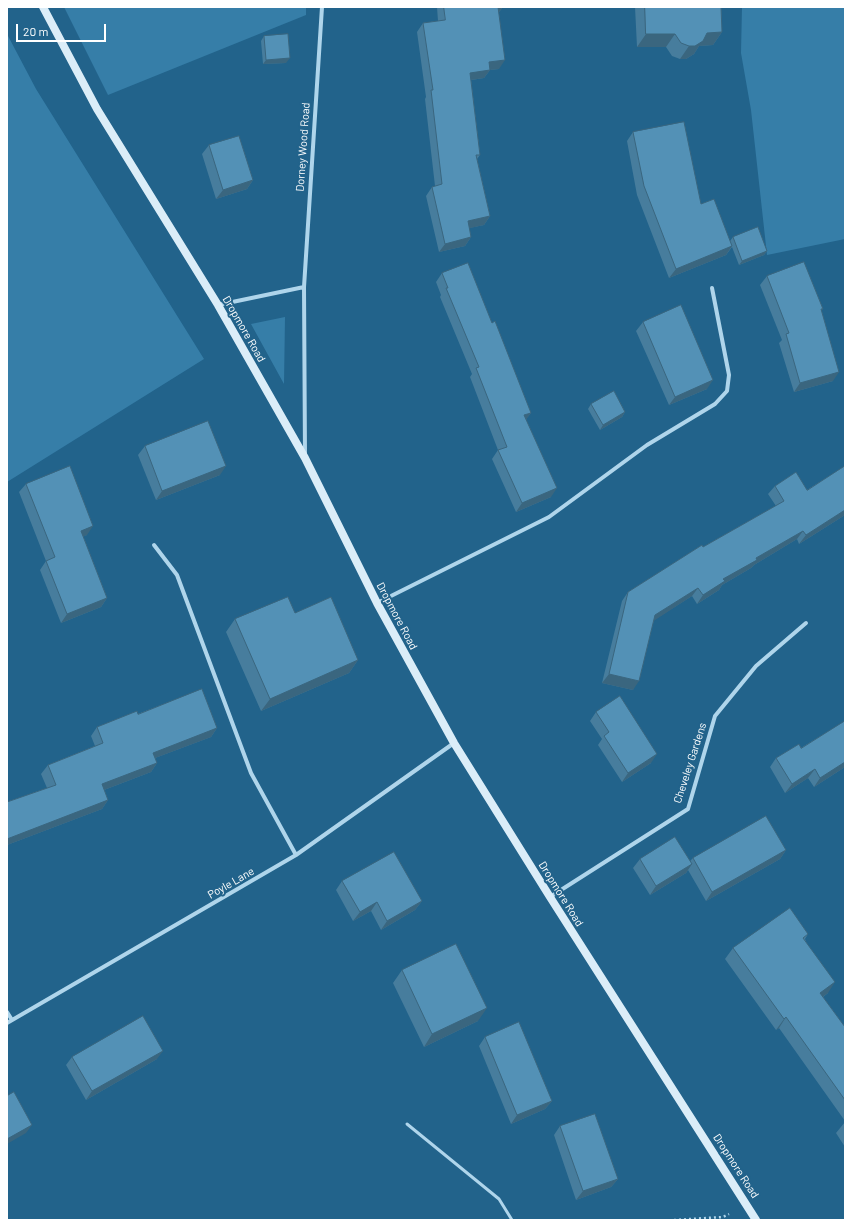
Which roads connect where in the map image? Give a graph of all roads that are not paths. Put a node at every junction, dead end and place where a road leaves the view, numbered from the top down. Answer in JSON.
{"nodes":[{"id":1,"x":43,"y":7,"type":"edge"},
{"id":2,"x":322,"y":7,"type":"edge"},
{"id":3,"x":304,"y":287,"type":"junction"},
{"id":4,"x":712,"y":288,"type":"dead end"},
{"id":5,"x":218,"y":305,"type":"junction"},
{"id":6,"x":305,"y":458,"type":"junction"},
{"id":7,"x":154,"y":546,"type":"dead end"},
{"id":8,"x":377,"y":603,"type":"junction"},
{"id":9,"x":806,"y":623,"type":"dead end"},
{"id":10,"x":454,"y":743,"type":"junction"},
{"id":11,"x":296,"y":855,"type":"junction"},
{"id":12,"x":550,"y":897,"type":"junction"},
{"id":13,"x":7,"y":1012,"type":"edge"},
{"id":14,"x":12,"y":1020,"type":"junction"},
{"id":15,"x":7,"y":1023,"type":"edge"},
{"id":16,"x":407,"y":1124,"type":"dead end"},
{"id":17,"x":512,"y":1220,"type":"edge"},
{"id":18,"x":756,"y":1220,"type":"edge"}],
"edges":[{"from":1,"to":5,"type":"street","name":"Dropmore Road"},
{"from":2,"to":3,"type":"street","name":"Dorney Wood Road"},
{"from":3,"to":5,"type":"street"},
{"from":3,"to":6,"type":"street","name":"Dorney Wood Road"},
{"from":4,"to":8,"type":"street"},
{"from":5,"to":6,"type":"street","name":"Dropmore Road"},
{"from":6,"to":8,"type":"street","name":"Dropmore Road"},
{"from":7,"to":11,"type":"street"},
{"from":8,"to":10,"type":"street","name":"Dropmore Road"},
{"from":9,"to":12,"type":"street","name":"Cheveley Gardens"},
{"from":10,"to":11,"type":"street","name":"Poyle Lane"},
{"from":10,"to":12,"type":"street","name":"Dropmore Road"},
{"from":11,"to":14,"type":"street","name":"Poyle Lane"},
{"from":12,"to":18,"type":"street","name":"Dropmore Road"},
{"from":13,"to":14,"type":"street"},
{"from":14,"to":15,"type":"street","name":"Poyle Lane"},
{"from":16,"to":17,"type":"lane"}]}
